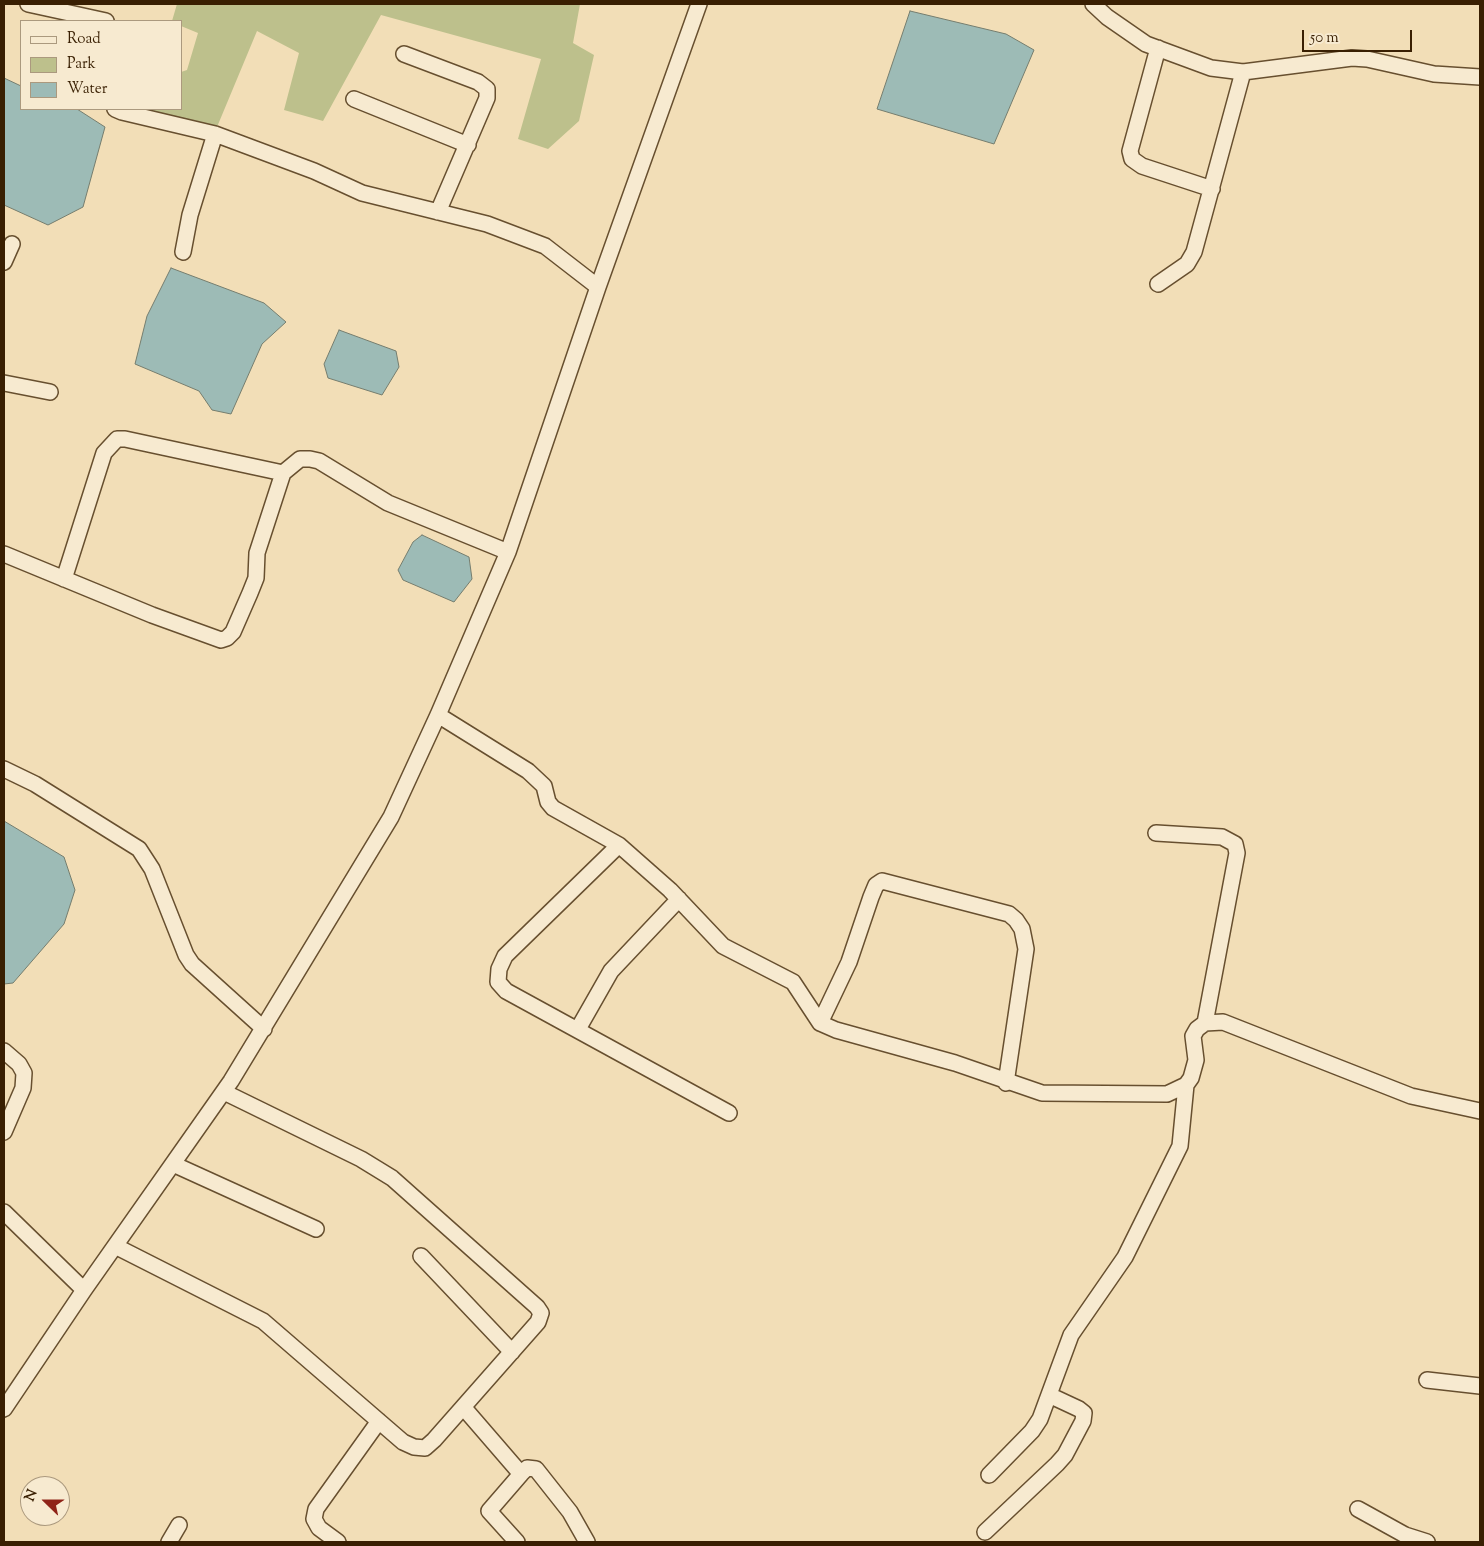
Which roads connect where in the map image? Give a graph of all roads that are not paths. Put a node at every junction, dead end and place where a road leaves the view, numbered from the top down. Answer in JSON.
{"nodes":[{"id":1,"x":28,"y":4,"type":"edge"},
{"id":2,"x":699,"y":4,"type":"edge"},
{"id":3,"x":1093,"y":4,"type":"edge"},
{"id":4,"x":103,"y":14,"type":"edge"},
{"id":5,"x":1158,"y":48,"type":"junction"},
{"id":6,"x":404,"y":54,"type":"dead end"},
{"id":7,"x":1243,"y":72,"type":"junction"},
{"id":8,"x":1480,"y":77,"type":"edge"},
{"id":9,"x":354,"y":99,"type":"dead end"},
{"id":10,"x":117,"y":110,"type":"edge"},
{"id":11,"x":215,"y":134,"type":"junction"},
{"id":12,"x":468,"y":145,"type":"junction"},
{"id":13,"x":1212,"y":189,"type":"junction"},
{"id":14,"x":438,"y":212,"type":"junction"},
{"id":15,"x":12,"y":244,"type":"dead end"},
{"id":16,"x":183,"y":252,"type":"dead end"},
{"id":17,"x":4,"y":262,"type":"edge"},
{"id":18,"x":1158,"y":284,"type":"dead end"},
{"id":19,"x":598,"y":287,"type":"junction"},
{"id":20,"x":4,"y":383,"type":"edge"},
{"id":21,"x":50,"y":392,"type":"dead end"},
{"id":22,"x":283,"y":473,"type":"junction"},
{"id":23,"x":508,"y":552,"type":"junction"},
{"id":24,"x":4,"y":554,"type":"edge"},
{"id":25,"x":64,"y":579,"type":"junction"},
{"id":26,"x":438,"y":715,"type":"junction"},
{"id":27,"x":4,"y":769,"type":"edge"},
{"id":28,"x":1156,"y":833,"type":"dead end"},
{"id":29,"x":619,"y":845,"type":"junction"},
{"id":30,"x":679,"y":899,"type":"junction"},
{"id":31,"x":820,"y":1023,"type":"junction"},
{"id":32,"x":1205,"y":1023,"type":"junction"},
{"id":33,"x":264,"y":1029,"type":"junction"},
{"id":34,"x":578,"y":1029,"type":"junction"},
{"id":35,"x":4,"y":1051,"type":"edge"},
{"id":36,"x":1006,"y":1082,"type":"junction"},
{"id":37,"x":1186,"y":1085,"type":"junction"},
{"id":38,"x":224,"y":1092,"type":"junction"},
{"id":39,"x":1480,"y":1111,"type":"edge"},
{"id":40,"x":729,"y":1113,"type":"dead end"},
{"id":41,"x":4,"y":1132,"type":"edge"},
{"id":42,"x":173,"y":1164,"type":"junction"},
{"id":43,"x":4,"y":1212,"type":"edge"},
{"id":44,"x":316,"y":1228,"type":"dead end"},
{"id":45,"x":115,"y":1246,"type":"junction"},
{"id":46,"x":421,"y":1256,"type":"dead end"},
{"id":47,"x":84,"y":1290,"type":"junction"},
{"id":48,"x":512,"y":1352,"type":"junction"},
{"id":49,"x":1427,"y":1380,"type":"dead end"},
{"id":50,"x":1480,"y":1386,"type":"edge"},
{"id":51,"x":1048,"y":1395,"type":"junction"},
{"id":52,"x":464,"y":1408,"type":"junction"},
{"id":53,"x":4,"y":1409,"type":"edge"},
{"id":54,"x":379,"y":1421,"type":"junction"},
{"id":55,"x":521,"y":1474,"type":"junction"},
{"id":56,"x":989,"y":1475,"type":"dead end"},
{"id":57,"x":1358,"y":1509,"type":"dead end"},
{"id":58,"x":180,"y":1525,"type":"dead end"},
{"id":59,"x":986,"y":1532,"type":"dead end"},
{"id":60,"x":169,"y":1542,"type":"edge"},
{"id":61,"x":338,"y":1542,"type":"edge"},
{"id":62,"x":517,"y":1542,"type":"edge"},
{"id":63,"x":587,"y":1542,"type":"edge"},
{"id":64,"x":1427,"y":1542,"type":"edge"}],
"edges":[{"from":1,"to":4,"type":"street"},
{"from":2,"to":19,"type":"street"},
{"from":3,"to":5,"type":"street"},
{"from":5,"to":7,"type":"street"},
{"from":5,"to":13,"type":"street"},
{"from":6,"to":12,"type":"street"},
{"from":7,"to":8,"type":"street"},
{"from":7,"to":13,"type":"street"},
{"from":9,"to":12,"type":"street"},
{"from":10,"to":11,"type":"street"},
{"from":11,"to":14,"type":"street"},
{"from":11,"to":16,"type":"street"},
{"from":12,"to":14,"type":"street"},
{"from":13,"to":18,"type":"street"},
{"from":14,"to":19,"type":"street"},
{"from":15,"to":17,"type":"street"},
{"from":19,"to":23,"type":"street"},
{"from":20,"to":21,"type":"street"},
{"from":22,"to":23,"type":"street"},
{"from":22,"to":25,"type":"street"},
{"from":22,"to":25,"type":"street"},
{"from":23,"to":26,"type":"street"},
{"from":24,"to":25,"type":"street"},
{"from":26,"to":29,"type":"street"},
{"from":26,"to":33,"type":"street"},
{"from":27,"to":33,"type":"street"},
{"from":28,"to":32,"type":"street"},
{"from":29,"to":30,"type":"street"},
{"from":29,"to":34,"type":"street"},
{"from":30,"to":31,"type":"street"},
{"from":30,"to":34,"type":"street"},
{"from":31,"to":36,"type":"street"},
{"from":31,"to":36,"type":"street"},
{"from":32,"to":37,"type":"street"},
{"from":32,"to":39,"type":"street"},
{"from":33,"to":38,"type":"street"},
{"from":34,"to":40,"type":"street"},
{"from":35,"to":41,"type":"street"},
{"from":36,"to":37,"type":"street"},
{"from":37,"to":51,"type":"street"},
{"from":38,"to":42,"type":"street"},
{"from":38,"to":48,"type":"street"},
{"from":42,"to":44,"type":"street"},
{"from":42,"to":45,"type":"street"},
{"from":43,"to":47,"type":"street"},
{"from":45,"to":47,"type":"street"},
{"from":45,"to":54,"type":"street"},
{"from":46,"to":48,"type":"street"},
{"from":47,"to":53,"type":"street"},
{"from":48,"to":52,"type":"street"},
{"from":49,"to":50,"type":"street"},
{"from":51,"to":56,"type":"street"},
{"from":51,"to":59,"type":"street"},
{"from":52,"to":54,"type":"street"},
{"from":52,"to":55,"type":"street"},
{"from":54,"to":61,"type":"street"},
{"from":55,"to":62,"type":"street"},
{"from":55,"to":63,"type":"street"},
{"from":57,"to":64,"type":"street"},
{"from":58,"to":60,"type":"street"}]}
